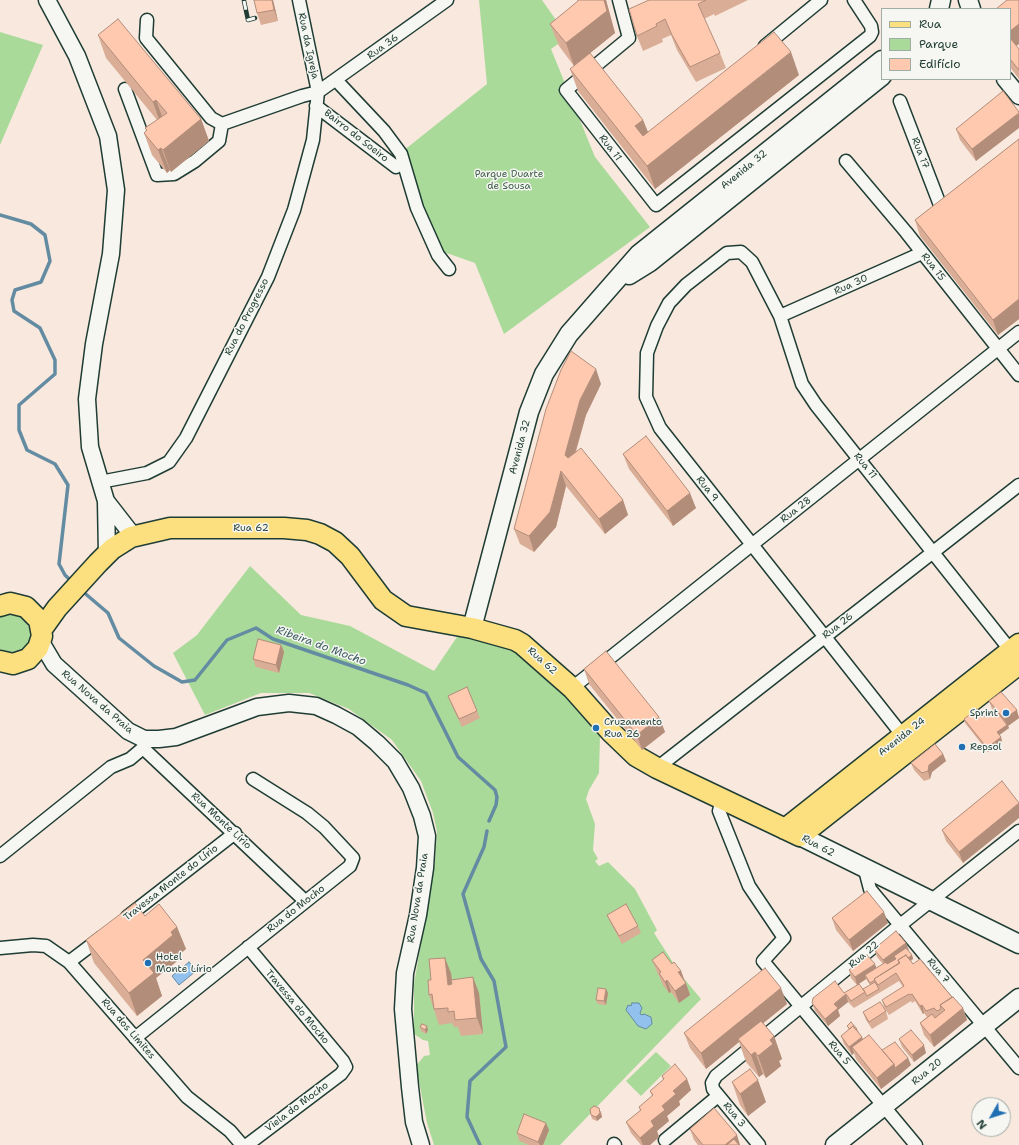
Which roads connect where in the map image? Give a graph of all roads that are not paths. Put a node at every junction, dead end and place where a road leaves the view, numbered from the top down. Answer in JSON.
{"nodes":[{"id":1,"x":47,"y":0,"type":"edge"},
{"id":2,"x":298,"y":0,"type":"edge"},
{"id":3,"x":447,"y":0,"type":"edge"},
{"id":4,"x":619,"y":0,"type":"edge"},
{"id":5,"x":821,"y":0,"type":"edge"},
{"id":6,"x":854,"y":0,"type":"edge"},
{"id":7,"x":636,"y":13,"type":"edge"},
{"id":8,"x":625,"y":18,"type":"junction"},
{"id":9,"x":147,"y":20,"type":"dead end"},
{"id":10,"x":757,"y":53,"type":"edge"},
{"id":11,"x":881,"y":61,"type":"edge"},
{"id":12,"x":881,"y":77,"type":"edge"},
{"id":13,"x":336,"y":80,"type":"junction"},
{"id":14,"x":1006,"y":80,"type":"edge"},
{"id":15,"x":125,"y":89,"type":"dead end"},
{"id":16,"x":318,"y":92,"type":"junction"},
{"id":17,"x":1019,"y":96,"type":"edge"},
{"id":18,"x":900,"y":101,"type":"dead end"},
{"id":19,"x":316,"y":106,"type":"junction"},
{"id":20,"x":222,"y":124,"type":"junction"},
{"id":21,"x":846,"y":161,"type":"dead end"},
{"id":22,"x":396,"y":167,"type":"dead end"},
{"id":23,"x":952,"y":196,"type":"edge"},
{"id":24,"x":940,"y":205,"type":"junction"},
{"id":25,"x":929,"y":214,"type":"edge"},
{"id":26,"x":917,"y":223,"type":"edge"},
{"id":27,"x":906,"y":232,"type":"junction"},
{"id":28,"x":922,"y":253,"type":"junction"},
{"id":29,"x":752,"y":262,"type":"joint"},
{"id":30,"x":450,"y":269,"type":"dead end"},
{"id":31,"x":611,"y":287,"type":"junction"},
{"id":32,"x":780,"y":316,"type":"junction"},
{"id":33,"x":1019,"y":332,"type":"edge"},
{"id":34,"x":998,"y":349,"type":"junction"},
{"id":35,"x":1019,"y":375,"type":"edge"},
{"id":36,"x":859,"y":460,"type":"junction"},
{"id":37,"x":100,"y":482,"type":"junction"},
{"id":38,"x":1019,"y":485,"type":"edge"},
{"id":39,"x":106,"y":501,"type":"junction"},
{"id":40,"x":134,"y":537,"type":"junction"},
{"id":41,"x":751,"y":546,"type":"junction"},
{"id":42,"x":933,"y":551,"type":"junction"},
{"id":43,"x":101,"y":561,"type":"junction"},
{"id":44,"x":3,"y":602,"type":"edge"},
{"id":45,"x":38,"y":628,"type":"junction"},
{"id":46,"x":472,"y":628,"type":"junction"},
{"id":47,"x":825,"y":636,"type":"junction"},
{"id":48,"x":1016,"y":653,"type":"edge"},
{"id":49,"x":28,"y":659,"type":"junction"},
{"id":50,"x":2,"y":663,"type":"edge"},
{"id":51,"x":54,"y":664,"type":"junction"},
{"id":52,"x":572,"y":688,"type":"junction"},
{"id":53,"x":903,"y":736,"type":"junction"},
{"id":54,"x":144,"y":743,"type":"junction"},
{"id":55,"x":657,"y":768,"type":"junction"},
{"id":56,"x":253,"y":779,"type":"dead end"},
{"id":57,"x":722,"y":799,"type":"junction"},
{"id":58,"x":1019,"y":831,"type":"edge"},
{"id":59,"x":792,"y":832,"type":"junction"},
{"id":60,"x":235,"y":833,"type":"junction"},
{"id":61,"x":0,"y":856,"type":"edge"},
{"id":62,"x":865,"y":870,"type":"junction"},
{"id":63,"x":931,"y":900,"type":"junction"},
{"id":64,"x":305,"y":901,"type":"junction"},
{"id":65,"x":899,"y":926,"type":"junction"},
{"id":66,"x":1019,"y":944,"type":"edge"},
{"id":67,"x":248,"y":947,"type":"junction"},
{"id":68,"x":0,"y":948,"type":"edge"},
{"id":69,"x":70,"y":962,"type":"junction"},
{"id":70,"x":1019,"y":998,"type":"edge"},
{"id":71,"x":800,"y":1008,"type":"junction"},
{"id":72,"x":985,"y":1026,"type":"junction"},
{"id":73,"x":135,"y":1038,"type":"junction"},
{"id":74,"x":346,"y":1067,"type":"joint"},
{"id":75,"x":1019,"y":1068,"type":"edge"},
{"id":76,"x":712,"y":1083,"type":"joint"},
{"id":77,"x":718,"y":1096,"type":"junction"},
{"id":78,"x":884,"y":1106,"type":"junction"},
{"id":79,"x":665,"y":1140,"type":"dead end"},
{"id":80,"x":242,"y":1145,"type":"edge"},
{"id":81,"x":247,"y":1145,"type":"edge"},
{"id":82,"x":421,"y":1145,"type":"edge"},
{"id":83,"x":759,"y":1145,"type":"edge"},
{"id":84,"x":835,"y":1145,"type":"edge"},
{"id":85,"x":916,"y":1145,"type":"edge"}],
"edges":[{"from":1,"to":37,"type":"street"},
{"from":2,"to":16,"type":"street","name":"Rua da Igreja"},
{"from":3,"to":13,"type":"street","name":"Rua 36"},
{"from":4,"to":8,"type":"street"},
{"from":5,"to":10,"type":"street"},
{"from":6,"to":8,"type":"street","name":"Rua 11"},
{"from":7,"to":8,"type":"street"},
{"from":9,"to":20,"type":"street"},
{"from":11,"to":31,"type":"main road","name":"Avenida 32"},
{"from":12,"to":31,"type":"main road","name":"Avenida 32"},
{"from":13,"to":16,"type":"street","name":"Rua 36"},
{"from":13,"to":30,"type":"street"},
{"from":14,"to":17,"type":"street"},
{"from":15,"to":20,"type":"street"},
{"from":16,"to":19,"type":"street","name":"Rua do Progresso"},
{"from":16,"to":20,"type":"street","name":"Rua 36"},
{"from":18,"to":24,"type":"street","name":"Rua 17"},
{"from":19,"to":22,"type":"street","name":"Bairro do Soeiro"},
{"from":19,"to":37,"type":"street","name":"Rua do Progresso"},
{"from":21,"to":27,"type":"street","name":"Rua 15"},
{"from":23,"to":24,"type":"street"},
{"from":24,"to":25,"type":"street"},
{"from":26,"to":27,"type":"street"},
{"from":27,"to":28,"type":"street","name":"Rua 15"},
{"from":28,"to":32,"type":"street","name":"Rua 30"},
{"from":28,"to":34,"type":"street","name":"Rua 15"},
{"from":29,"to":32,"type":"street","name":"Rua 11"},
{"from":29,"to":41,"type":"street","name":"Rua 9"},
{"from":31,"to":46,"type":"main road","name":"Avenida 32"},
{"from":32,"to":36,"type":"street","name":"Rua 11"},
{"from":33,"to":34,"type":"street","name":"Rua 28"},
{"from":34,"to":35,"type":"street","name":"Rua 15"},
{"from":34,"to":36,"type":"street","name":"Rua 28"},
{"from":36,"to":41,"type":"street","name":"Rua 28"},
{"from":36,"to":42,"type":"street","name":"Rua 11"},
{"from":37,"to":39,"type":"street"},
{"from":38,"to":42,"type":"street","name":"Rua 26"},
{"from":39,"to":40,"type":"street"},
{"from":39,"to":43,"type":"street"},
{"from":40,"to":43,"type":"main road","name":"Rua 62"},
{"from":40,"to":46,"type":"main road","name":"Rua 62"},
{"from":41,"to":47,"type":"street","name":"Rua 9"},
{"from":41,"to":52,"type":"street","name":"Rua 28"},
{"from":42,"to":47,"type":"street","name":"Rua 26"},
{"from":42,"to":48,"type":"street","name":"Rua 11"},
{"from":43,"to":45,"type":"main road","name":"Rua 62"},
{"from":44,"to":45,"type":"main road"},
{"from":45,"to":49,"type":"main road","name":"Rua 62"},
{"from":45,"to":51,"type":"street","name":"Rua Nova da Praia"},
{"from":46,"to":52,"type":"main road","name":"Rua 62"},
{"from":47,"to":53,"type":"street","name":"Rua 9"},
{"from":47,"to":55,"type":"street","name":"Rua 26"},
{"from":48,"to":53,"type":"main road","name":"Avenida 24"},
{"from":48,"to":59,"type":"main road","name":"Avenida 24"},
{"from":49,"to":50,"type":"main road"},
{"from":49,"to":51,"type":"street","name":"Rua Nova da Praia"},
{"from":51,"to":54,"type":"street","name":"Rua Nova da Praia"},
{"from":52,"to":55,"type":"main road","name":"Rua 62"},
{"from":53,"to":59,"type":"main road","name":"Avenida 24"},
{"from":54,"to":60,"type":"street","name":"Rua Monte Lírio"},
{"from":54,"to":61,"type":"street"},
{"from":54,"to":82,"type":"street","name":"Rua Nova da Praia"},
{"from":55,"to":57,"type":"main road","name":"Rua 62"},
{"from":56,"to":64,"type":"street","name":"Rua do Mocho"},
{"from":57,"to":59,"type":"main road","name":"Rua 62"},
{"from":57,"to":71,"type":"street","name":"Rua 5"},
{"from":58,"to":63,"type":"street","name":"Rua 22"},
{"from":59,"to":62,"type":"main road","name":"Rua 62"},
{"from":60,"to":64,"type":"street","name":"Rua Monte Lírio"},
{"from":60,"to":69,"type":"street","name":"Travessa Monte do Lírio"},
{"from":62,"to":63,"type":"main road","name":"Rua 62"},
{"from":62,"to":65,"type":"street","name":"Rua 7"},
{"from":63,"to":65,"type":"street","name":"Rua 22"},
{"from":63,"to":66,"type":"main road","name":"Rua 62"},
{"from":64,"to":67,"type":"street","name":"Rua do Mocho"},
{"from":65,"to":71,"type":"street","name":"Rua 22"},
{"from":65,"to":72,"type":"street","name":"Rua 7"},
{"from":67,"to":73,"type":"street","name":"Rua do Mocho"},
{"from":67,"to":74,"type":"street","name":"Travessa do Mocho"},
{"from":68,"to":69,"type":"street","name":"Rua dos Limites"},
{"from":69,"to":73,"type":"street","name":"Rua dos Limites"},
{"from":70,"to":72,"type":"main road","name":"Rua 20"},
{"from":71,"to":76,"type":"street","name":"Rua 22"},
{"from":71,"to":78,"type":"street","name":"Rua 5"},
{"from":72,"to":75,"type":"street","name":"Rua 7"},
{"from":72,"to":78,"type":"main road","name":"Rua 20"},
{"from":73,"to":80,"type":"street","name":"Rua dos Limites"},
{"from":74,"to":81,"type":"street","name":"Viela do Mocho"},
{"from":76,"to":77,"type":"street","name":"Rua 3"},
{"from":77,"to":79,"type":"street"},
{"from":77,"to":83,"type":"street","name":"Rua 3"},
{"from":78,"to":84,"type":"main road","name":"Rua 20"},
{"from":78,"to":85,"type":"street","name":"Rua 5"}]}
